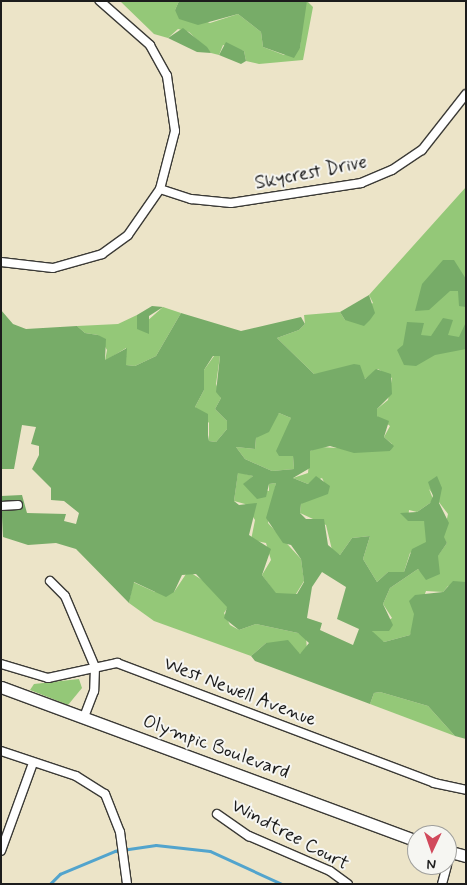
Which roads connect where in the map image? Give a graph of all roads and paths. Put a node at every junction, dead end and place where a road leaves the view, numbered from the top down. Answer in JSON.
{"nodes":[{"id":1,"x":100,"y":1,"type":"edge"},
{"id":2,"x":466,"y":94,"type":"edge"},
{"id":3,"x":160,"y":188,"type":"junction"},
{"id":4,"x":1,"y":262,"type":"edge"},
{"id":5,"x":18,"y":505,"type":"dead end"},
{"id":6,"x":1,"y":506,"type":"edge"},
{"id":7,"x":50,"y":581,"type":"dead end"},
{"id":8,"x":1,"y":664,"type":"edge"},
{"id":9,"x":95,"y":667,"type":"junction"},
{"id":10,"x":1,"y":687,"type":"edge"},
{"id":11,"x":84,"y":717,"type":"junction"},
{"id":12,"x":1,"y":751,"type":"edge"},
{"id":13,"x":34,"y":764,"type":"junction"},
{"id":14,"x":466,"y":790,"type":"edge"},
{"id":15,"x":217,"y":814,"type":"dead end"},
{"id":16,"x":407,"y":837,"type":"edge"},
{"id":17,"x":1,"y":852,"type":"edge"},
{"id":18,"x":127,"y":884,"type":"edge"},
{"id":19,"x":348,"y":884,"type":"edge"}],
"edges":[{"from":1,"to":3,"type":"street"},
{"from":2,"to":3,"type":"street","name":"Skycrest Drive"},
{"from":3,"to":4,"type":"street"},
{"from":5,"to":6,"type":"street"},
{"from":7,"to":9,"type":"street"},
{"from":8,"to":9,"type":"street","name":"West Newell Avenue"},
{"from":9,"to":11,"type":"street"},
{"from":9,"to":14,"type":"street","name":"West Newell Avenue"},
{"from":10,"to":11,"type":"main road","name":"Olympic Boulevard"},
{"from":11,"to":16,"type":"main road","name":"Olympic Boulevard"},
{"from":12,"to":13,"type":"street"},
{"from":13,"to":17,"type":"street"},
{"from":13,"to":18,"type":"street"},
{"from":15,"to":19,"type":"street","name":"Windtree Court"}]}
